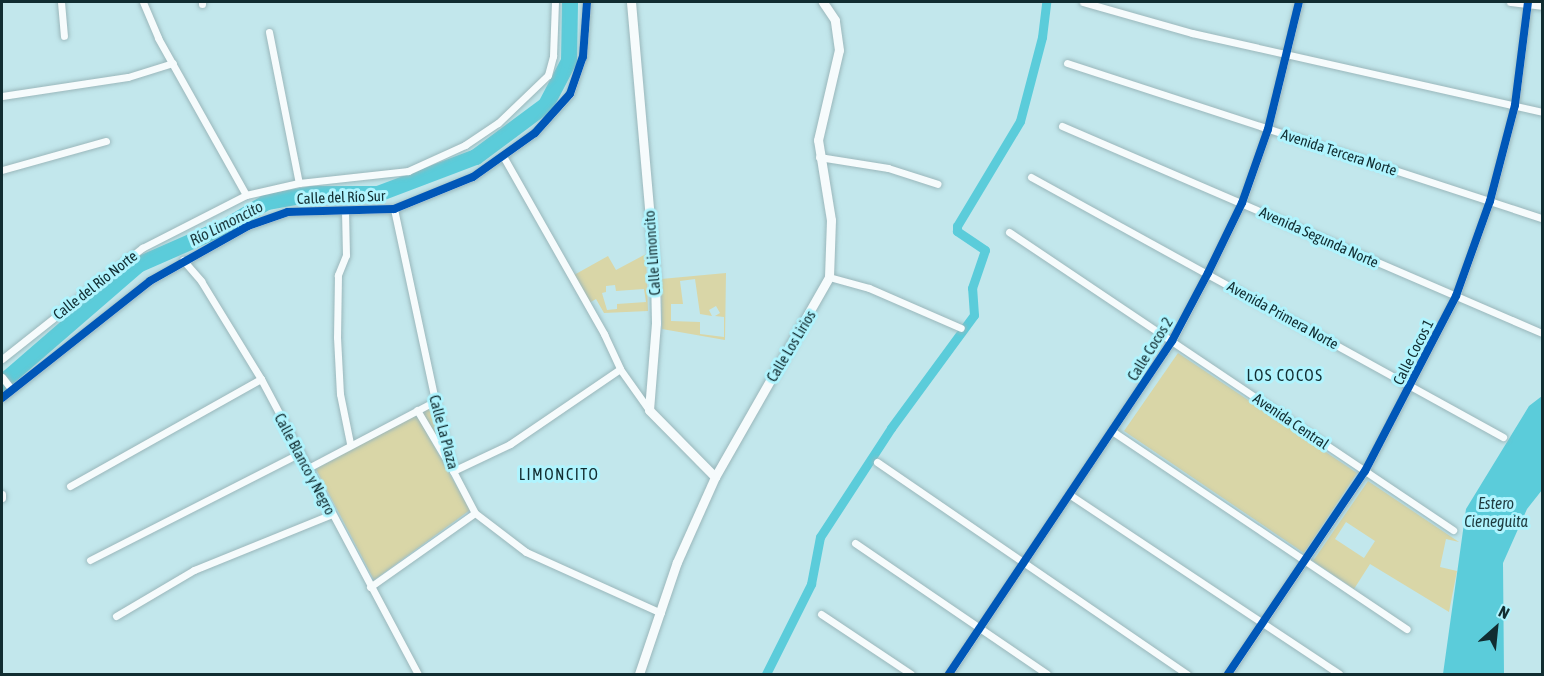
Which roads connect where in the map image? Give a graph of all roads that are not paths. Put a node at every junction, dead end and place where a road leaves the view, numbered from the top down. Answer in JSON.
{"nodes":[{"id":1,"x":62,"y":2,"type":"edge"},
{"id":2,"x":143,"y":2,"type":"edge"},
{"id":3,"x":556,"y":2,"type":"edge"},
{"id":4,"x":564,"y":2,"type":"edge"},
{"id":5,"x":587,"y":2,"type":"edge"},
{"id":6,"x":631,"y":2,"type":"edge"},
{"id":7,"x":823,"y":2,"type":"edge"},
{"id":8,"x":1083,"y":2,"type":"edge"},
{"id":9,"x":1299,"y":2,"type":"edge"},
{"id":10,"x":1510,"y":2,"type":"edge"},
{"id":11,"x":1529,"y":3,"type":"edge"},
{"id":12,"x":1542,"y":6,"type":"edge"},
{"id":13,"x":269,"y":33,"type":"dead end"},
{"id":14,"x":64,"y":36,"type":"dead end"},
{"id":15,"x":1287,"y":53,"type":"junction"},
{"id":16,"x":172,"y":63,"type":"junction"},
{"id":17,"x":1067,"y":63,"type":"dead end"},
{"id":18,"x":2,"y":96,"type":"edge"},
{"id":19,"x":1515,"y":105,"type":"junction"},
{"id":20,"x":1542,"y":112,"type":"edge"},
{"id":21,"x":1062,"y":126,"type":"dead end"},
{"id":22,"x":1268,"y":129,"type":"junction"},
{"id":23,"x":106,"y":141,"type":"dead end"},
{"id":24,"x":503,"y":156,"type":"junction"},
{"id":25,"x":819,"y":157,"type":"junction"},
{"id":26,"x":2,"y":170,"type":"edge"},
{"id":27,"x":1031,"y":177,"type":"dead end"},
{"id":28,"x":299,"y":183,"type":"junction"},
{"id":29,"x":938,"y":184,"type":"dead end"},
{"id":30,"x":246,"y":195,"type":"junction"},
{"id":31,"x":1490,"y":201,"type":"junction"},
{"id":32,"x":1242,"y":203,"type":"junction"},
{"id":33,"x":394,"y":208,"type":"junction"},
{"id":34,"x":345,"y":211,"type":"junction"},
{"id":35,"x":1542,"y":218,"type":"edge"},
{"id":36,"x":1009,"y":232,"type":"dead end"},
{"id":37,"x":183,"y":260,"type":"junction"},
{"id":38,"x":1208,"y":273,"type":"junction"},
{"id":39,"x":830,"y":278,"type":"junction"},
{"id":40,"x":1456,"y":296,"type":"junction"},
{"id":41,"x":961,"y":328,"type":"dead end"},
{"id":42,"x":1542,"y":333,"type":"edge"},
{"id":43,"x":1172,"y":341,"type":"junction"},
{"id":44,"x":2,"y":359,"type":"edge"},
{"id":45,"x":620,"y":369,"type":"junction"},
{"id":46,"x":2,"y":376,"type":"edge"},
{"id":47,"x":261,"y":379,"type":"junction"},
{"id":48,"x":1412,"y":386,"type":"junction"},
{"id":49,"x":12,"y":390,"type":"junction"},
{"id":50,"x":2,"y":398,"type":"edge"},
{"id":51,"x":435,"y":401,"type":"junction"},
{"id":52,"x":417,"y":410,"type":"junction"},
{"id":53,"x":649,"y":410,"type":"junction"},
{"id":54,"x":1112,"y":431,"type":"junction"},
{"id":55,"x":1503,"y":437,"type":"dead end"},
{"id":56,"x":350,"y":443,"type":"junction"},
{"id":57,"x":300,"y":453,"type":"junction"},
{"id":58,"x":877,"y":462,"type":"dead end"},
{"id":59,"x":310,"y":467,"type":"junction"},
{"id":60,"x":453,"y":471,"type":"junction"},
{"id":61,"x":1365,"y":471,"type":"junction"},
{"id":62,"x":715,"y":477,"type":"junction"},
{"id":63,"x":70,"y":486,"type":"dead end"},
{"id":64,"x":1070,"y":495,"type":"junction"},
{"id":65,"x":475,"y":513,"type":"junction"},
{"id":66,"x":332,"y":514,"type":"junction"},
{"id":67,"x":1453,"y":530,"type":"dead end"},
{"id":68,"x":855,"y":543,"type":"dead end"},
{"id":69,"x":90,"y":560,"type":"dead end"},
{"id":70,"x":1306,"y":560,"type":"junction"},
{"id":71,"x":1023,"y":564,"type":"junction"},
{"id":72,"x":370,"y":587,"type":"junction"},
{"id":73,"x":661,"y":613,"type":"junction"},
{"id":74,"x":821,"y":614,"type":"dead end"},
{"id":75,"x":116,"y":616,"type":"dead end"},
{"id":76,"x":1263,"y":624,"type":"junction"},
{"id":77,"x":980,"y":628,"type":"junction"},
{"id":78,"x":1407,"y":629,"type":"dead end"},
{"id":79,"x":418,"y":675,"type":"edge"},
{"id":80,"x":639,"y":675,"type":"edge"},
{"id":81,"x":911,"y":675,"type":"edge"},
{"id":82,"x":949,"y":675,"type":"edge"},
{"id":83,"x":1047,"y":675,"type":"edge"},
{"id":84,"x":1187,"y":675,"type":"edge"},
{"id":85,"x":1228,"y":675,"type":"edge"},
{"id":86,"x":1339,"y":675,"type":"edge"}],
"edges":[{"from":1,"to":14,"type":"street"},
{"from":2,"to":16,"type":"street"},
{"from":3,"to":4,"type":"street"},
{"from":3,"to":28,"type":"street","name":"Calle del Río Norte"},
{"from":5,"to":24,"type":"street","name":"Calle del Río Sur"},
{"from":6,"to":53,"type":"street","name":"Calle Limoncito"},
{"from":7,"to":25,"type":"street","name":"Calle Los Lirios"},
{"from":8,"to":15,"type":"street"},
{"from":9,"to":15,"type":"street","name":"Calle Cocos 2"},
{"from":10,"to":11,"type":"street"},
{"from":11,"to":12,"type":"street"},
{"from":11,"to":19,"type":"street","name":"Calle Cocos 1"},
{"from":13,"to":28,"type":"street"},
{"from":15,"to":19,"type":"street"},
{"from":15,"to":22,"type":"street","name":"Calle Cocos 2"},
{"from":16,"to":18,"type":"street"},
{"from":16,"to":30,"type":"street"},
{"from":17,"to":22,"type":"street","name":"Avenida Tercera Norte"},
{"from":19,"to":20,"type":"street"},
{"from":19,"to":31,"type":"street","name":"Calle Cocos 1"},
{"from":21,"to":32,"type":"street","name":"Avenida Segunda Norte"},
{"from":22,"to":31,"type":"street","name":"Avenida Tercera Norte"},
{"from":22,"to":32,"type":"street","name":"Calle Cocos 2"},
{"from":23,"to":26,"type":"street"},
{"from":24,"to":33,"type":"street","name":"Calle del Río Sur"},
{"from":24,"to":45,"type":"street"},
{"from":25,"to":29,"type":"street"},
{"from":25,"to":39,"type":"street","name":"Calle Los Lirios"},
{"from":27,"to":38,"type":"street","name":"Avenida Primera Norte"},
{"from":28,"to":30,"type":"street","name":"Calle del Río Norte"},
{"from":30,"to":44,"type":"street","name":"Calle del Río Norte"},
{"from":31,"to":35,"type":"street","name":"Avenida Tercera Norte"},
{"from":31,"to":40,"type":"street","name":"Calle Cocos 1"},
{"from":32,"to":38,"type":"street","name":"Calle Cocos 2"},
{"from":32,"to":40,"type":"street","name":"Avenida Segunda Norte"},
{"from":33,"to":34,"type":"street","name":"Calle del Río Sur"},
{"from":33,"to":51,"type":"street","name":"Calle La Plaza"},
{"from":34,"to":37,"type":"street","name":"Calle del Río Sur"},
{"from":34,"to":56,"type":"street"},
{"from":36,"to":43,"type":"street","name":"Avenida Central"},
{"from":37,"to":47,"type":"street","name":"Calle Blanco y Negro"},
{"from":37,"to":49,"type":"street","name":"Calle del Río Sur"},
{"from":38,"to":43,"type":"street","name":"Calle Cocos 2"},
{"from":38,"to":48,"type":"street","name":"Avenida Primera Norte"},
{"from":39,"to":41,"type":"street"},
{"from":39,"to":62,"type":"street","name":"Calle Los Lirios"},
{"from":40,"to":42,"type":"street","name":"Avenida Segunda Norte"},
{"from":40,"to":48,"type":"street","name":"Calle Cocos 1"},
{"from":43,"to":54,"type":"street","name":"Calle Cocos 2"},
{"from":43,"to":61,"type":"street","name":"Avenida Central"},
{"from":45,"to":53,"type":"street"},
{"from":45,"to":60,"type":"street"},
{"from":46,"to":49,"type":"street"},
{"from":47,"to":57,"type":"street","name":"Calle Blanco y Negro"},
{"from":47,"to":63,"type":"street"},
{"from":48,"to":55,"type":"street","name":"Avenida Primera Norte"},
{"from":48,"to":61,"type":"street","name":"Calle Cocos 1"},
{"from":49,"to":50,"type":"street","name":"Calle del Río Sur"},
{"from":51,"to":52,"type":"street"},
{"from":51,"to":60,"type":"street","name":"Calle La Plaza"},
{"from":52,"to":56,"type":"street"},
{"from":52,"to":60,"type":"street"},
{"from":53,"to":62,"type":"street"},
{"from":54,"to":64,"type":"street","name":"Calle Cocos 2"},
{"from":54,"to":70,"type":"street"},
{"from":56,"to":59,"type":"street"},
{"from":57,"to":59,"type":"street","name":"Calle Blanco y Negro"},
{"from":57,"to":69,"type":"street"},
{"from":58,"to":71,"type":"street"},
{"from":59,"to":66,"type":"street","name":"Calle Blanco y Negro"},
{"from":60,"to":65,"type":"street","name":"Calle La Plaza"},
{"from":61,"to":67,"type":"street","name":"Avenida Central"},
{"from":61,"to":70,"type":"street","name":"Calle Cocos 1"},
{"from":62,"to":73,"type":"street","name":"Calle Los Lirios"},
{"from":64,"to":71,"type":"street","name":"Calle Cocos 2"},
{"from":64,"to":76,"type":"street"},
{"from":65,"to":72,"type":"street"},
{"from":65,"to":73,"type":"street","name":"Calle La Plaza"},
{"from":66,"to":72,"type":"street","name":"Calle Blanco y Negro"},
{"from":66,"to":75,"type":"street"},
{"from":68,"to":77,"type":"street"},
{"from":70,"to":76,"type":"street","name":"Calle Cocos 1"},
{"from":70,"to":78,"type":"street"},
{"from":71,"to":77,"type":"street","name":"Calle Cocos 2"},
{"from":71,"to":84,"type":"street"},
{"from":72,"to":79,"type":"street","name":"Calle Blanco y Negro"},
{"from":73,"to":80,"type":"street","name":"Calle Los Lirios"},
{"from":74,"to":81,"type":"street"},
{"from":76,"to":85,"type":"street","name":"Calle Cocos 1"},
{"from":76,"to":86,"type":"street"},
{"from":77,"to":82,"type":"street","name":"Calle Cocos 2"},
{"from":77,"to":83,"type":"street"}]}
